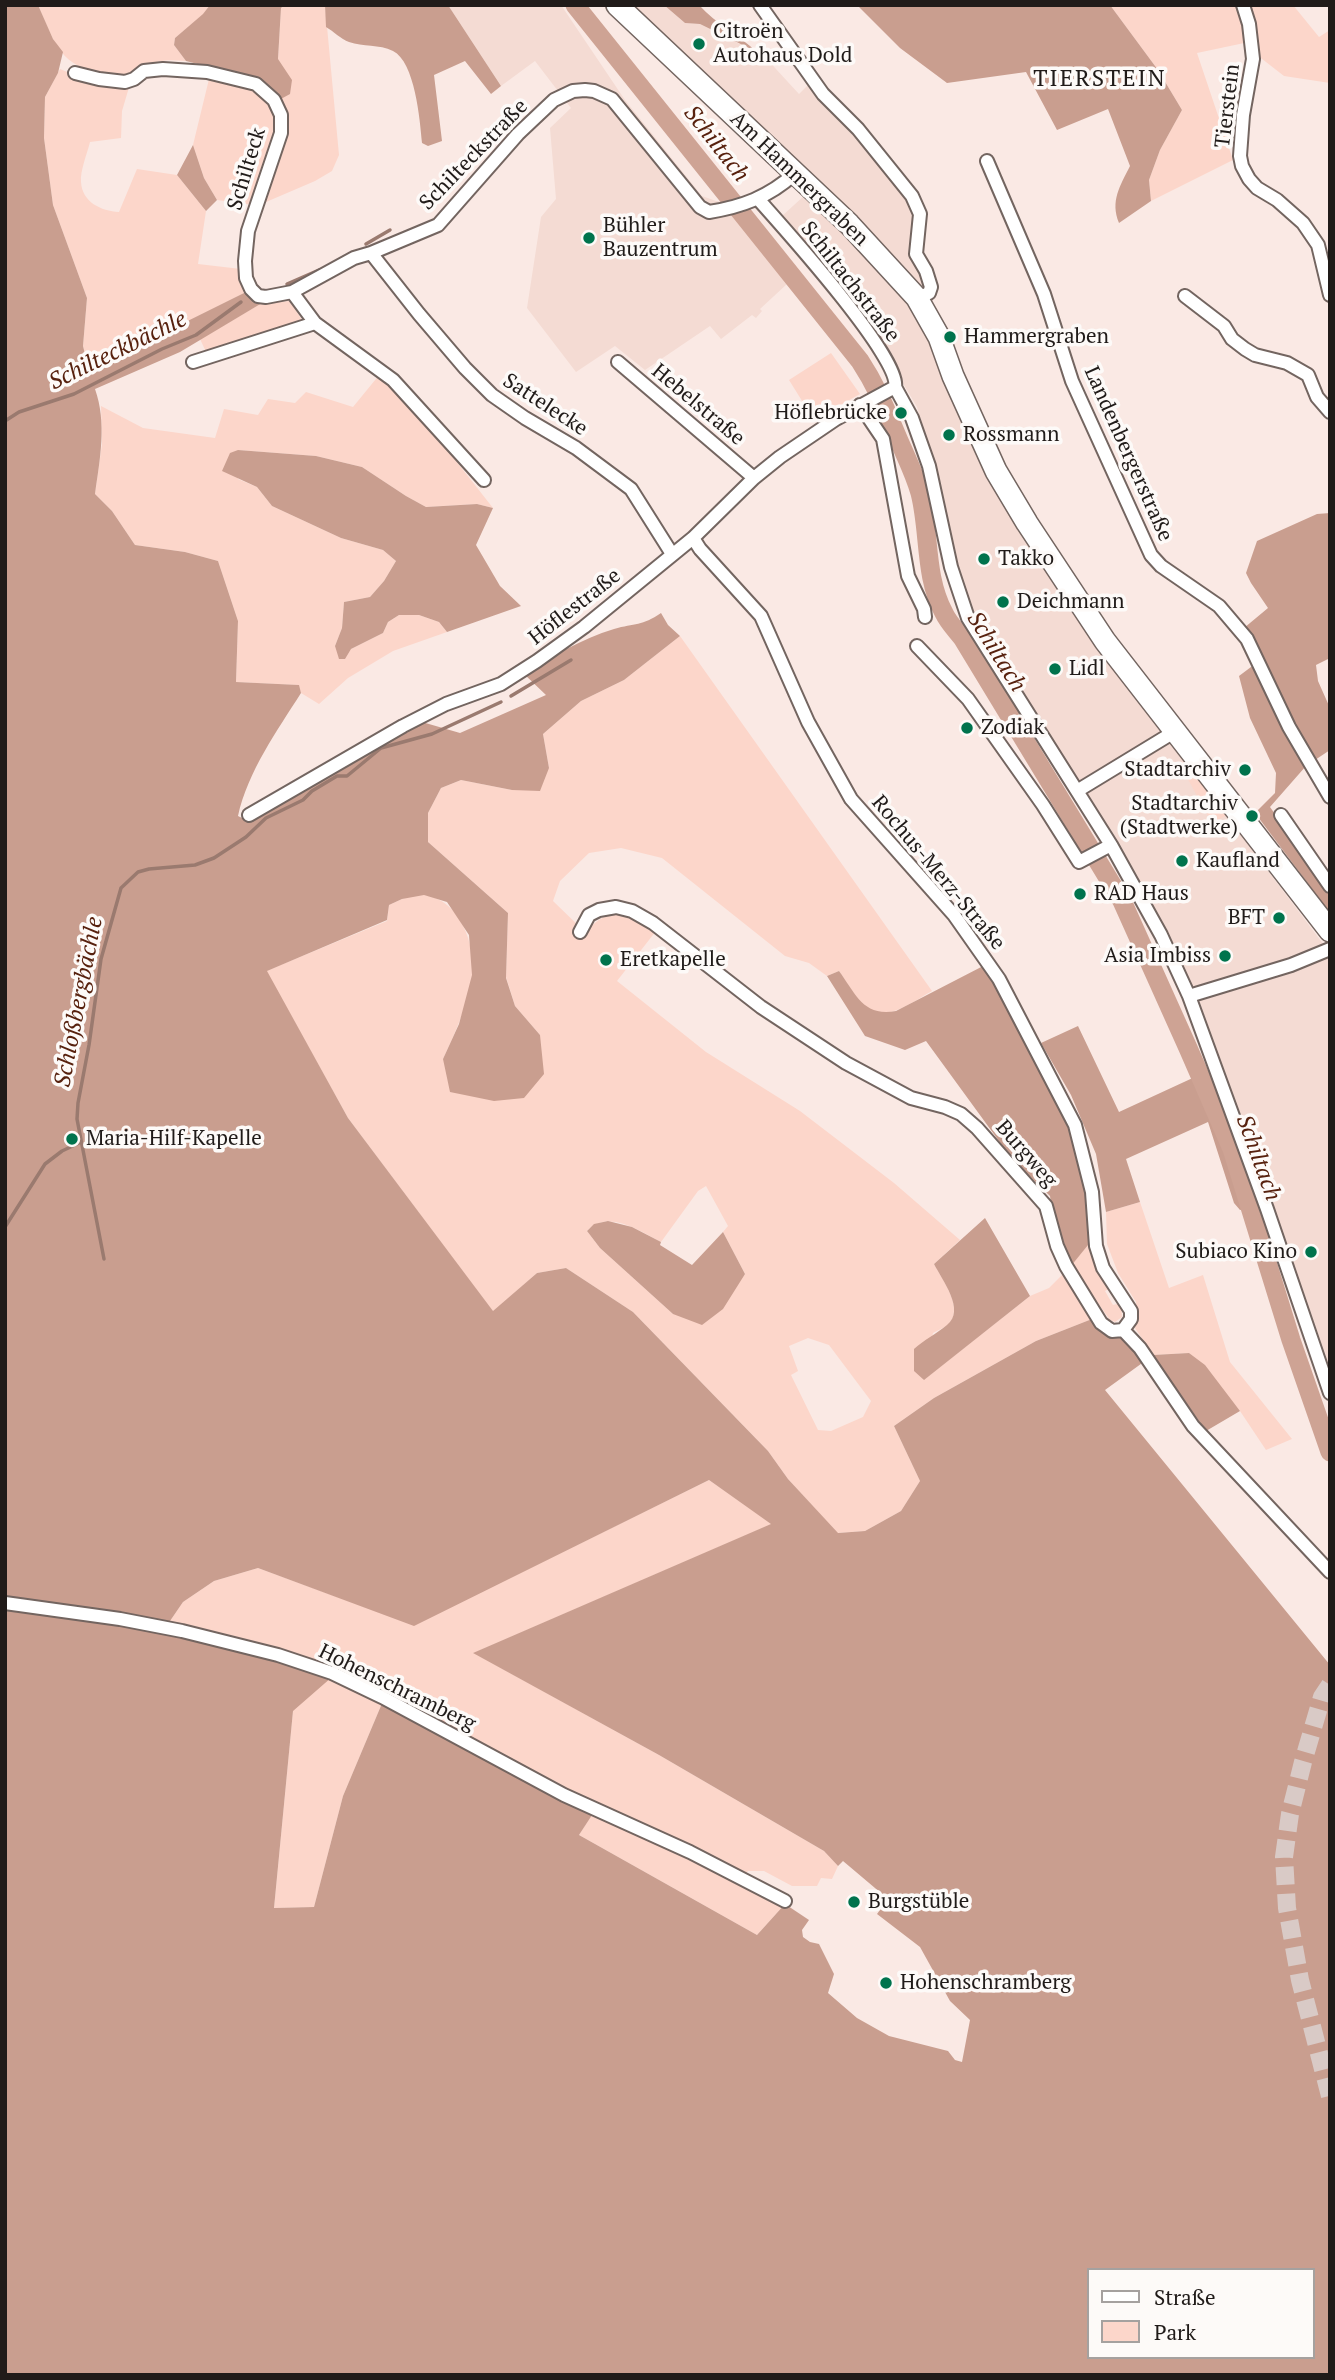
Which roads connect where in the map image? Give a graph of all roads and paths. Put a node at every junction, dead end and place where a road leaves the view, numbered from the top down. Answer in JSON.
{"nodes":[{"id":1,"x":617,"y":5,"type":"edge"},
{"id":2,"x":760,"y":5,"type":"edge"},
{"id":3,"x":1243,"y":5,"type":"edge"},
{"id":4,"x":75,"y":73,"type":"dead end"},
{"id":5,"x":987,"y":161,"type":"dead end"},
{"id":6,"x":794,"y":174,"type":"junction"},
{"id":7,"x":754,"y":201,"type":"junction"},
{"id":8,"x":371,"y":253,"type":"junction"},
{"id":9,"x":292,"y":292,"type":"junction"},
{"id":10,"x":1330,"y":295,"type":"edge"},
{"id":11,"x":1185,"y":296,"type":"dead end"},
{"id":12,"x":917,"y":298,"type":"junction"},
{"id":13,"x":315,"y":323,"type":"junction"},
{"id":14,"x":193,"y":362,"type":"dead end"},
{"id":15,"x":618,"y":362,"type":"dead end"},
{"id":16,"x":890,"y":389,"type":"junction"},
{"id":17,"x":866,"y":402,"type":"junction"},
{"id":18,"x":1330,"y":412,"type":"edge"},
{"id":19,"x":754,"y":478,"type":"junction"},
{"id":20,"x":484,"y":480,"type":"dead end"},
{"id":21,"x":694,"y":538,"type":"junction"},
{"id":22,"x":672,"y":554,"type":"junction"},
{"id":23,"x":925,"y":617,"type":"dead end"},
{"id":24,"x":917,"y":646,"type":"dead end"},
{"id":25,"x":1174,"y":732,"type":"junction"},
{"id":26,"x":1077,"y":791,"type":"junction"},
{"id":27,"x":1330,"y":797,"type":"edge"},
{"id":28,"x":249,"y":815,"type":"dead end"},
{"id":29,"x":1281,"y":816,"type":"dead end"},
{"id":30,"x":1107,"y":848,"type":"junction"},
{"id":31,"x":1330,"y":886,"type":"edge"},
{"id":32,"x":1330,"y":931,"type":"edge"},
{"id":33,"x":580,"y":932,"type":"dead end"},
{"id":34,"x":1330,"y":949,"type":"edge"},
{"id":35,"x":1189,"y":996,"type":"junction"},
{"id":36,"x":1124,"y":1330,"type":"junction"},
{"id":37,"x":1330,"y":1393,"type":"edge"},
{"id":38,"x":1330,"y":1573,"type":"edge"},
{"id":39,"x":5,"y":1603,"type":"edge"},
{"id":40,"x":785,"y":1901,"type":"dead end"}],
"edges":[{"from":1,"to":6,"type":"main road","name":"Am Hammergraben"},
{"from":2,"to":12,"type":"street"},
{"from":3,"to":10,"type":"street","name":"Tierstein"},
{"from":4,"to":9,"type":"street","name":"Schilteck"},
{"from":5,"to":27,"type":"street","name":"Landenbergerstraße"},
{"from":6,"to":7,"type":"street"},
{"from":6,"to":12,"type":"main road","name":"Am Hammergraben"},
{"from":7,"to":8,"type":"street","name":"Schilteckstraße"},
{"from":7,"to":16,"type":"street","name":"Schiltachstraße"},
{"from":8,"to":9,"type":"street","name":"Schilteckstraße"},
{"from":8,"to":22,"type":"street","name":"Sattelecke"},
{"from":9,"to":13,"type":"street"},
{"from":11,"to":18,"type":"street"},
{"from":12,"to":25,"type":"main road","name":"Am Hammergraben"},
{"from":13,"to":14,"type":"street"},
{"from":13,"to":20,"type":"street"},
{"from":15,"to":19,"type":"street","name":"Hebelstraße"},
{"from":16,"to":17,"type":"street","name":"Höflestraße"},
{"from":16,"to":26,"type":"street","name":"Schiltachstraße"},
{"from":17,"to":19,"type":"street","name":"Höflestraße"},
{"from":17,"to":23,"type":"street"},
{"from":19,"to":21,"type":"street","name":"Höflestraße"},
{"from":21,"to":22,"type":"street","name":"Höflestraße"},
{"from":21,"to":36,"type":"street","name":"Rochus-Merz-Straße"},
{"from":22,"to":28,"type":"street","name":"Höflestraße"},
{"from":24,"to":30,"type":"street"},
{"from":25,"to":26,"type":"street"},
{"from":25,"to":32,"type":"main road","name":"Am Hammergraben"},
{"from":26,"to":30,"type":"street","name":"Schiltachstraße"},
{"from":29,"to":31,"type":"street"},
{"from":30,"to":35,"type":"street","name":"Schiltachstraße"},
{"from":33,"to":36,"type":"street","name":"Burgweg"},
{"from":34,"to":35,"type":"street"},
{"from":35,"to":37,"type":"street","name":"Schiltachstraße"},
{"from":36,"to":38,"type":"street","name":"Burgweg"},
{"from":39,"to":40,"type":"street","name":"Hohenschramberg"}]}
